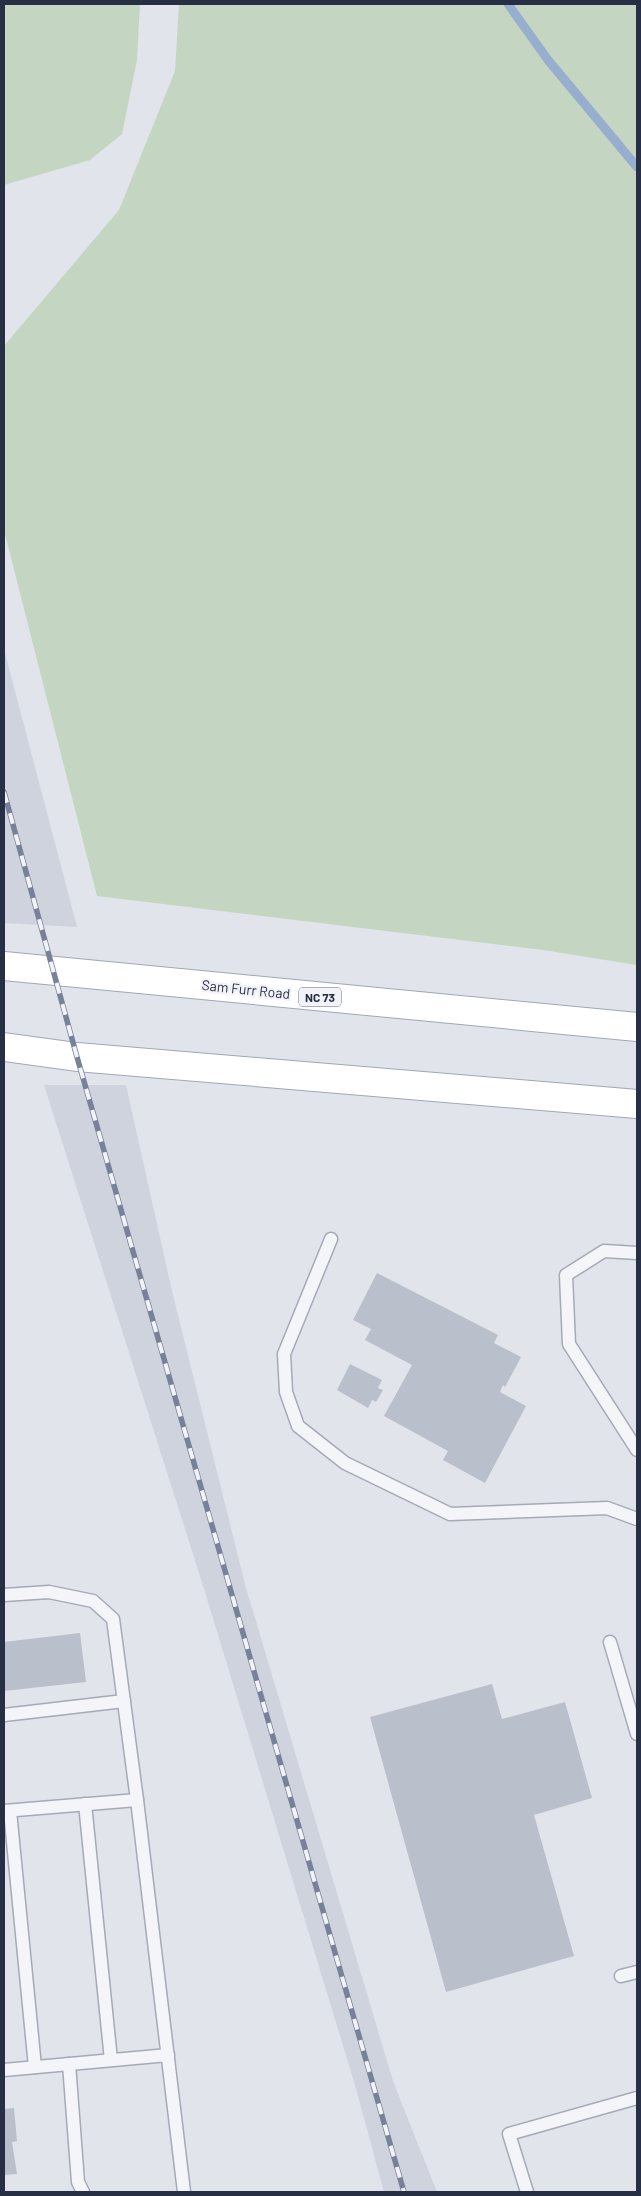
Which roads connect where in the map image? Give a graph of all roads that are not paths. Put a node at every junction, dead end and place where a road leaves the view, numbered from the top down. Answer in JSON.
{"nodes":[{"id":1,"x":4,"y":966,"type":"edge"},
{"id":2,"x":637,"y":1027,"type":"edge"},
{"id":3,"x":4,"y":1047,"type":"edge"},
{"id":4,"x":637,"y":1104,"type":"edge"},
{"id":5,"x":331,"y":1239,"type":"dead end"},
{"id":6,"x":637,"y":1253,"type":"edge"},
{"id":7,"x":637,"y":1450,"type":"edge"},
{"id":8,"x":637,"y":1519,"type":"edge"},
{"id":9,"x":4,"y":1595,"type":"edge"},
{"id":10,"x":610,"y":1642,"type":"dead end"},
{"id":11,"x":124,"y":1701,"type":"junction"},
{"id":12,"x":4,"y":1716,"type":"edge"},
{"id":13,"x":637,"y":1734,"type":"edge"},
{"id":14,"x":137,"y":1800,"type":"junction"},
{"id":15,"x":85,"y":1804,"type":"junction"},
{"id":16,"x":7,"y":1811,"type":"edge"},
{"id":17,"x":637,"y":1972,"type":"edge"},
{"id":18,"x":621,"y":1976,"type":"dead end"},
{"id":19,"x":168,"y":2055,"type":"junction"},
{"id":20,"x":111,"y":2060,"type":"junction"},
{"id":21,"x":69,"y":2064,"type":"junction"},
{"id":22,"x":35,"y":2068,"type":"junction"},
{"id":23,"x":4,"y":2070,"type":"edge"},
{"id":24,"x":637,"y":2098,"type":"edge"},
{"id":25,"x":82,"y":2192,"type":"edge"},
{"id":26,"x":184,"y":2192,"type":"edge"},
{"id":27,"x":527,"y":2192,"type":"edge"}],
"edges":[{"from":1,"to":2,"type":"main road","name":"Sam Furr Road","number":"NC 73"},
{"from":3,"to":4,"type":"main road"},
{"from":5,"to":8,"type":"lane"},
{"from":6,"to":7,"type":"lane"},
{"from":9,"to":11,"type":"lane"},
{"from":10,"to":13,"type":"lane"},
{"from":11,"to":12,"type":"lane"},
{"from":11,"to":14,"type":"lane"},
{"from":14,"to":15,"type":"lane"},
{"from":14,"to":19,"type":"lane"},
{"from":15,"to":16,"type":"lane"},
{"from":15,"to":20,"type":"lane"},
{"from":16,"to":22,"type":"lane"},
{"from":17,"to":18,"type":"lane"},
{"from":19,"to":20,"type":"lane"},
{"from":19,"to":26,"type":"lane"},
{"from":20,"to":21,"type":"lane"},
{"from":21,"to":22,"type":"lane"},
{"from":21,"to":25,"type":"lane"},
{"from":22,"to":23,"type":"lane"},
{"from":24,"to":27,"type":"lane"}]}
